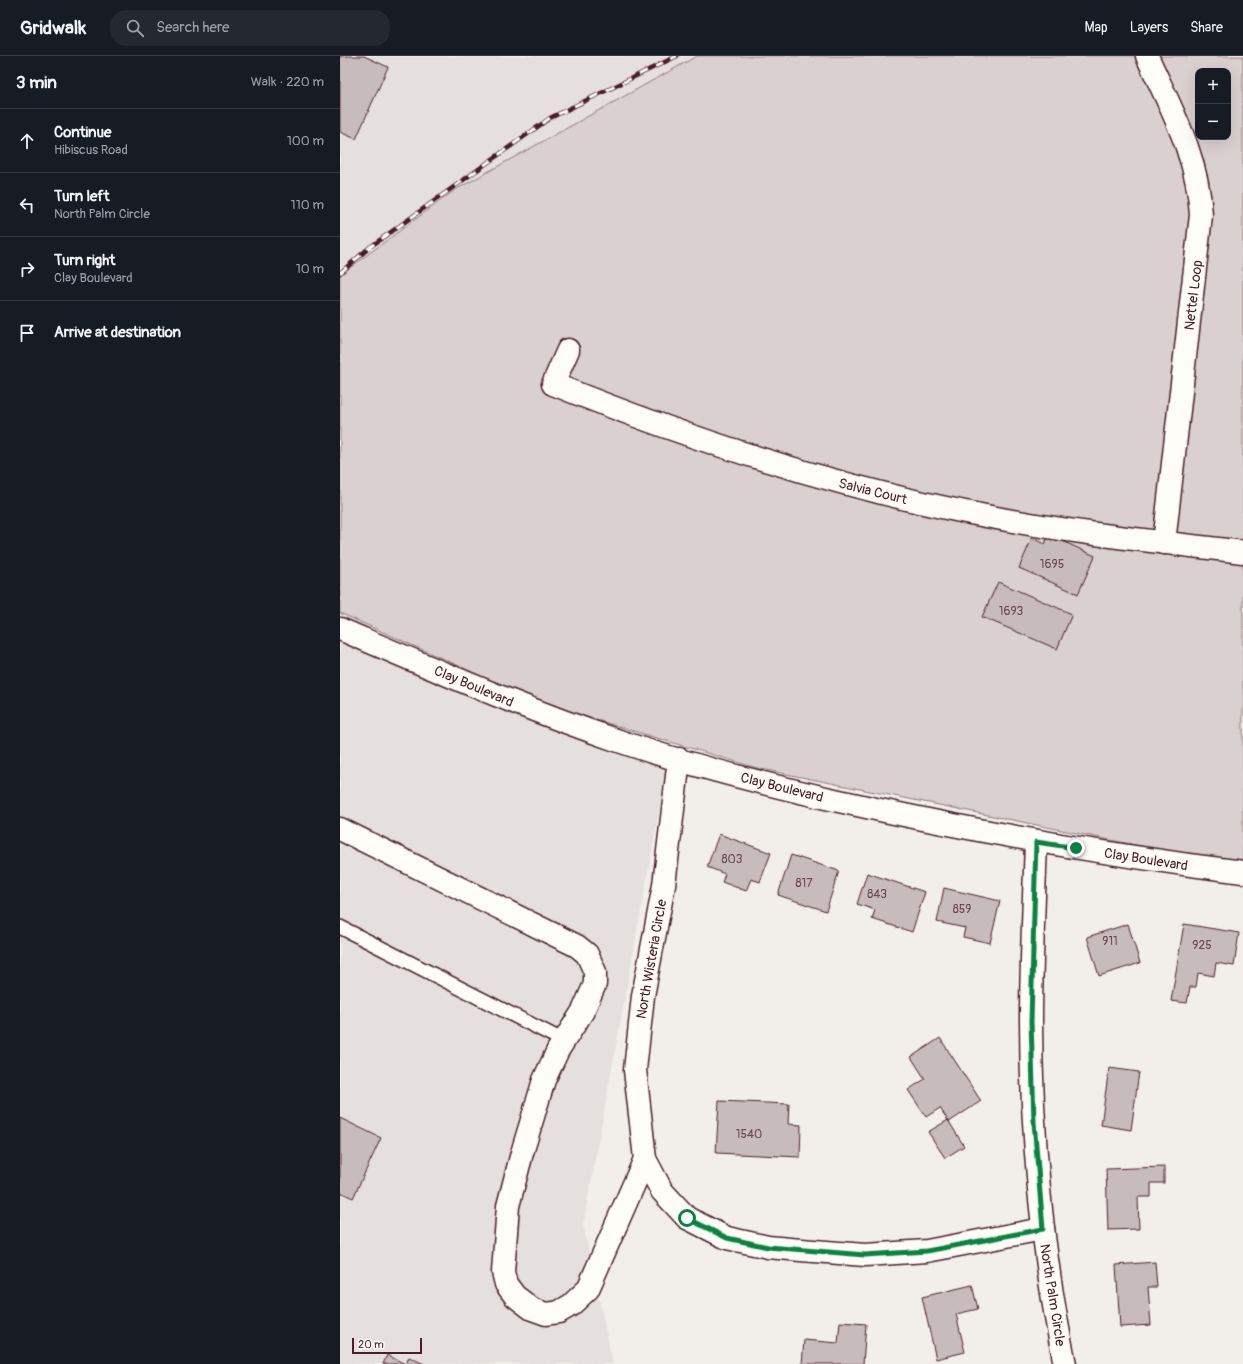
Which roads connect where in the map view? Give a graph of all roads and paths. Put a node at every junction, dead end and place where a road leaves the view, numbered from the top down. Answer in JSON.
{"nodes":[{"id":1,"x":1147,"y":56,"type":"edge"},
{"id":2,"x":568,"y":350,"type":"dead end"},
{"id":3,"x":1164,"y":543,"type":"junction"},
{"id":4,"x":1243,"y":552,"type":"edge"},
{"id":5,"x":340,"y":629,"type":"edge"},
{"id":6,"x":679,"y":759,"type":"junction"},
{"id":7,"x":340,"y":830,"type":"edge"},
{"id":8,"x":1036,"y":842,"type":"junction"},
{"id":9,"x":1243,"y":872,"type":"edge"},
{"id":10,"x":340,"y":927,"type":"edge"},
{"id":11,"x":564,"y":1041,"type":"junction"},
{"id":12,"x":645,"y":1159,"type":"junction"},
{"id":13,"x":1043,"y":1229,"type":"junction"},
{"id":14,"x":1065,"y":1364,"type":"edge"}],
"edges":[{"from":1,"to":3,"type":"street","name":"Nettel Loop"},
{"from":2,"to":3,"type":"street","name":"Salvia Court"},
{"from":3,"to":4,"type":"street","name":"Salvia Court"},
{"from":5,"to":6,"type":"street","name":"Clay Boulevard"},
{"from":6,"to":8,"type":"street","name":"Clay Boulevard"},
{"from":6,"to":12,"type":"street","name":"North Wisteria Circle"},
{"from":7,"to":11,"type":"street"},
{"from":8,"to":9,"type":"street","name":"Clay Boulevard"},
{"from":8,"to":13,"type":"street","name":"North Palm Circle"},
{"from":10,"to":11,"type":"lane"},
{"from":11,"to":12,"type":"street"},
{"from":12,"to":13,"type":"street"},
{"from":13,"to":14,"type":"street","name":"North Palm Circle"}]}
